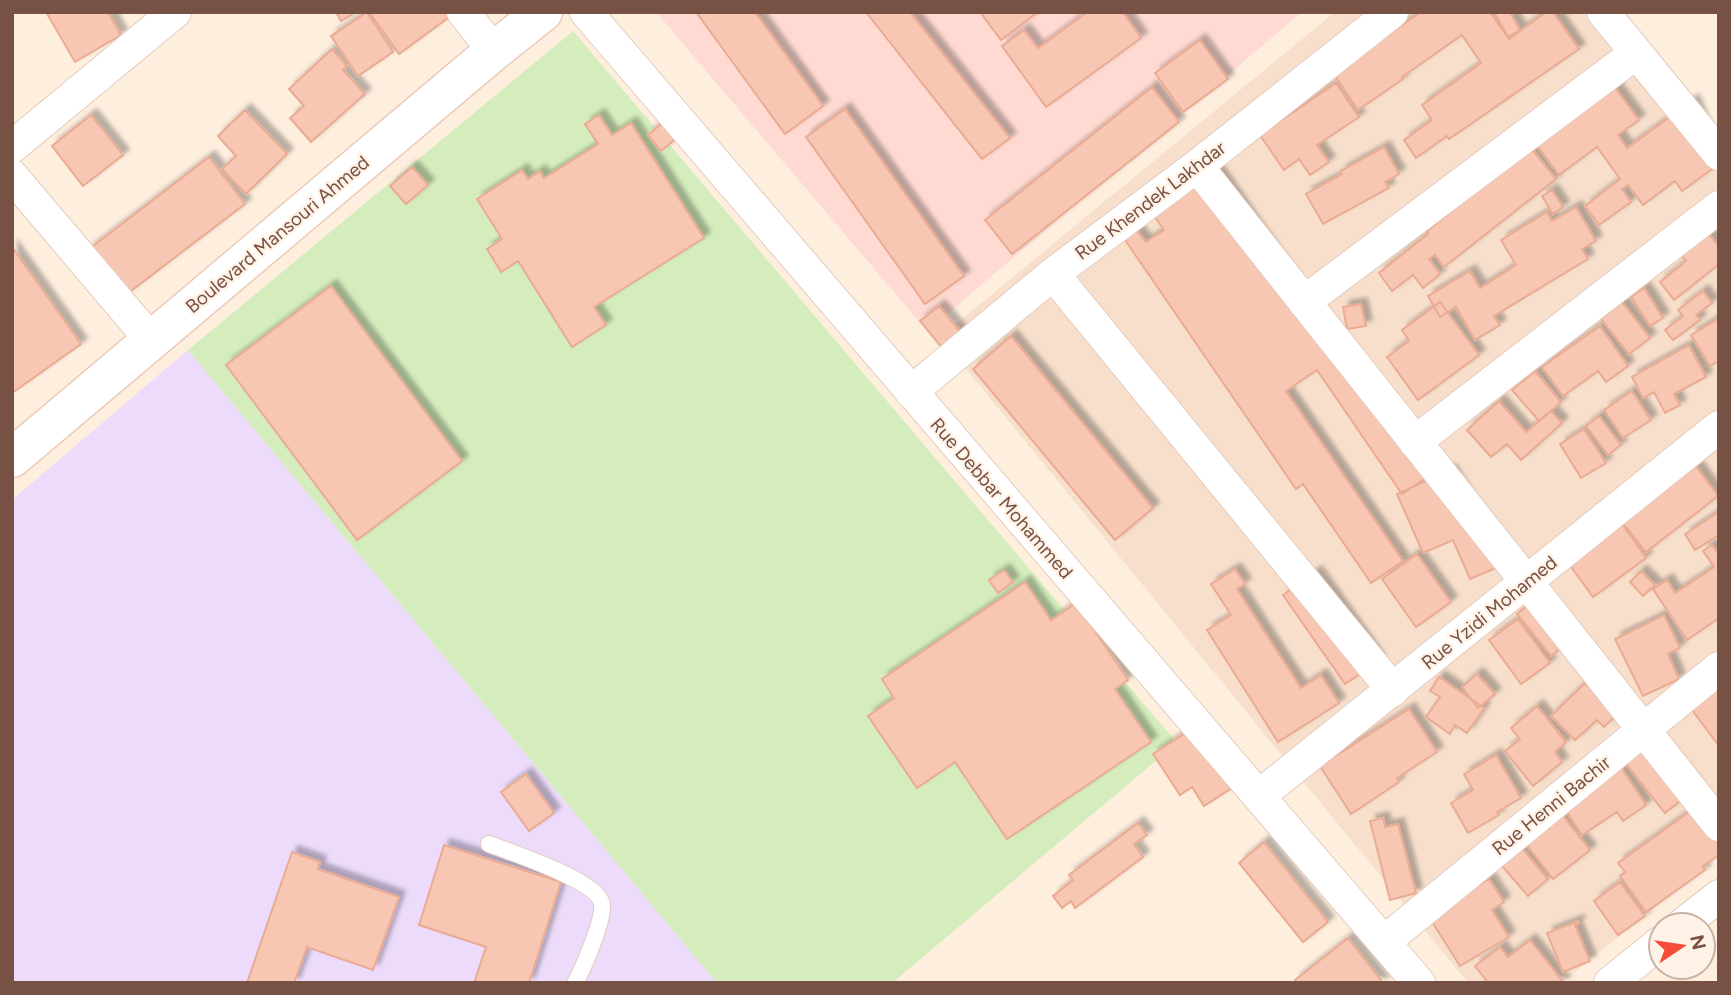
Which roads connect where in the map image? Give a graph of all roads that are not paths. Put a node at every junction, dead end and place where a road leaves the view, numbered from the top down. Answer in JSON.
{"nodes":[{"id":1,"x":175,"y":12,"type":"edge"},
{"id":2,"x":463,"y":12,"type":"edge"},
{"id":3,"x":543,"y":12,"type":"edge"},
{"id":4,"x":586,"y":12,"type":"edge"},
{"id":5,"x":1392,"y":12,"type":"edge"},
{"id":6,"x":1603,"y":12,"type":"edge"},
{"id":7,"x":494,"y":51,"type":"junction"},
{"id":8,"x":1636,"y":53,"type":"junction"},
{"id":9,"x":12,"y":147,"type":"edge"},
{"id":10,"x":1719,"y":154,"type":"edge"},
{"id":11,"x":1197,"y":166,"type":"junction"},
{"id":12,"x":12,"y":176,"type":"edge"},
{"id":13,"x":1719,"y":207,"type":"edge"},
{"id":14,"x":1053,"y":274,"type":"junction"},
{"id":15,"x":1304,"y":302,"type":"junction"},
{"id":16,"x":151,"y":340,"type":"junction"},
{"id":17,"x":911,"y":392,"type":"junction"},
{"id":18,"x":1719,"y":427,"type":"edge"},
{"id":19,"x":1415,"y":442,"type":"junction"},
{"id":20,"x":12,"y":458,"type":"edge"},
{"id":21,"x":1526,"y":582,"type":"junction"},
{"id":22,"x":1719,"y":668,"type":"edge"},
{"id":23,"x":1392,"y":690,"type":"junction"},
{"id":24,"x":1643,"y":730,"type":"junction"},
{"id":25,"x":1259,"y":796,"type":"junction"},
{"id":26,"x":1719,"y":825,"type":"edge"},
{"id":27,"x":489,"y":844,"type":"dead end"},
{"id":28,"x":1719,"y":896,"type":"edge"},
{"id":29,"x":1700,"y":911,"type":"edge"},
{"id":30,"x":1384,"y":942,"type":"junction"},
{"id":31,"x":1647,"y":953,"type":"edge"},
{"id":32,"x":575,"y":983,"type":"edge"},
{"id":33,"x":1419,"y":983,"type":"edge"},
{"id":34,"x":1610,"y":983,"type":"edge"}],
"edges":[{"from":1,"to":9,"type":"street"},
{"from":2,"to":7,"type":"street"},
{"from":3,"to":7,"type":"main road","name":"Boulevard Mansouri Ahmed"},
{"from":4,"to":17,"type":"street","name":"Rue Debbar Mohammed"},
{"from":5,"to":11,"type":"street","name":"Rue Khendek Lakhdar"},
{"from":6,"to":8,"type":"street"},
{"from":7,"to":16,"type":"main road","name":"Boulevard Mansouri Ahmed"},
{"from":8,"to":10,"type":"street"},
{"from":8,"to":15,"type":"street"},
{"from":11,"to":14,"type":"street","name":"Rue Khendek Lakhdar"},
{"from":11,"to":15,"type":"street"},
{"from":12,"to":16,"type":"street"},
{"from":13,"to":19,"type":"street"},
{"from":14,"to":17,"type":"street","name":"Rue Khendek Lakhdar"},
{"from":14,"to":23,"type":"street"},
{"from":15,"to":19,"type":"street"},
{"from":16,"to":20,"type":"main road","name":"Boulevard Mansouri Ahmed"},
{"from":17,"to":25,"type":"street","name":"Rue Debbar Mohammed"},
{"from":18,"to":21,"type":"street","name":"Rue Yzidi Mohamed"},
{"from":19,"to":21,"type":"street"},
{"from":21,"to":23,"type":"street","name":"Rue Yzidi Mohamed"},
{"from":21,"to":24,"type":"street"},
{"from":22,"to":24,"type":"street","name":"Rue Henni Bachir"},
{"from":23,"to":25,"type":"street","name":"Rue Yzidi Mohamed"},
{"from":24,"to":26,"type":"street"},
{"from":24,"to":30,"type":"street","name":"Rue Henni Bachir"},
{"from":25,"to":30,"type":"street","name":"Rue Debbar Mohammed"},
{"from":27,"to":32,"type":"lane"},
{"from":28,"to":29,"type":"street"},
{"from":30,"to":33,"type":"street","name":"Rue Debbar Mohammed"},
{"from":31,"to":34,"type":"street"}]}
